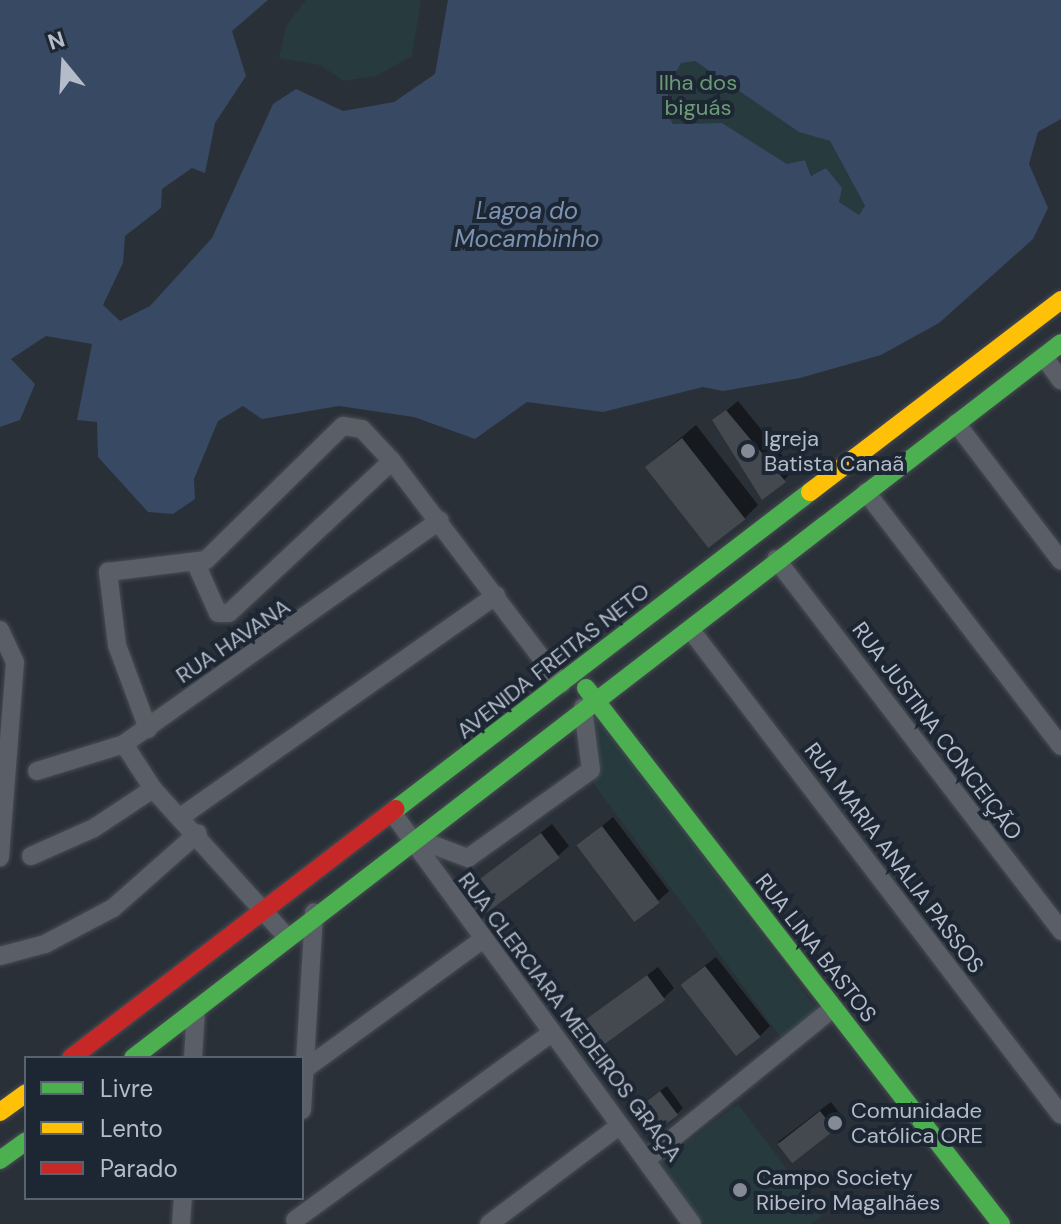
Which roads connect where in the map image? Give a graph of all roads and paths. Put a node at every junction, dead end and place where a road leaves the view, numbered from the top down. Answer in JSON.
{"nodes":[{"id":1,"x":1061,"y":300,"type":"edge"},
{"id":2,"x":1061,"y":343,"type":"edge"},
{"id":3,"x":991,"y":354,"type":"junction"},
{"id":4,"x":1044,"y":357,"type":"junction"},
{"id":5,"x":1014,"y":380,"type":"junction"},
{"id":6,"x":1061,"y":380,"type":"edge"},
{"id":7,"x":956,"y":423,"type":"junction"},
{"id":8,"x":392,"y":461,"type":"junction"},
{"id":9,"x":814,"y":490,"type":"junction"},
{"id":10,"x":866,"y":492,"type":"junction"},
{"id":11,"x":835,"y":516,"type":"junction"},
{"id":12,"x":440,"y":520,"type":"junction"},
{"id":13,"x":776,"y":559,"type":"junction"},
{"id":14,"x":1061,"y":561,"type":"edge"},
{"id":15,"x":197,"y":566,"type":"junction"},
{"id":16,"x":496,"y":595,"type":"junction"},
{"id":17,"x":690,"y":629,"type":"junction"},
{"id":18,"x":1,"y":634,"type":"edge"},
{"id":19,"x":567,"y":680,"type":"junction"},
{"id":20,"x":589,"y":704,"type":"junction"},
{"id":21,"x":148,"y":729,"type":"junction"},
{"id":22,"x":124,"y":744,"type":"junction"},
{"id":23,"x":1061,"y":746,"type":"edge"},
{"id":24,"x":37,"y":771,"type":"dead end"},
{"id":25,"x":153,"y":789,"type":"junction"},
{"id":26,"x":394,"y":815,"type":"junction"},
{"id":27,"x":182,"y":816,"type":"junction"},
{"id":28,"x":198,"y":833,"type":"junction"},
{"id":29,"x":410,"y":838,"type":"junction"},
{"id":30,"x":31,"y":856,"type":"dead end"},
{"id":31,"x":0,"y":857,"type":"edge"},
{"id":32,"x":267,"y":908,"type":"junction"},
{"id":33,"x":314,"y":912,"type":"junction"},
{"id":34,"x":1061,"y":931,"type":"edge"},
{"id":35,"x":286,"y":936,"type":"junction"},
{"id":36,"x":482,"y":940,"type":"junction"},
{"id":37,"x":0,"y":956,"type":"edge"},
{"id":38,"x":196,"y":1009,"type":"junction"},
{"id":39,"x":832,"y":1009,"type":"junction"},
{"id":40,"x":551,"y":1033,"type":"junction"},
{"id":41,"x":74,"y":1056,"type":"edge"},
{"id":42,"x":136,"y":1056,"type":"edge"},
{"id":43,"x":193,"y":1056,"type":"edge"},
{"id":44,"x":305,"y":1069,"type":"junction"},
{"id":45,"x":304,"y":1083,"type":"edge"},
{"id":46,"x":24,"y":1094,"type":"edge"},
{"id":47,"x":0,"y":1112,"type":"edge"},
{"id":48,"x":1061,"y":1115,"type":"edge"},
{"id":49,"x":619,"y":1126,"type":"junction"},
{"id":50,"x":24,"y":1142,"type":"edge"},
{"id":51,"x":0,"y":1160,"type":"edge"},
{"id":52,"x":646,"y":1160,"type":"junction"},
{"id":53,"x":183,"y":1200,"type":"edge"},
{"id":54,"x":296,"y":1200,"type":"edge"},
{"id":55,"x":295,"y":1222,"type":"edge"},
{"id":56,"x":687,"y":1222,"type":"edge"},
{"id":57,"x":181,"y":1224,"type":"edge"},
{"id":58,"x":489,"y":1224,"type":"edge"},
{"id":59,"x":1001,"y":1224,"type":"edge"}],
"edges":[{"from":1,"to":3,"type":"main road","name":"AVENIDA FREITAS NETO"},
{"from":2,"to":4,"type":"main road"},
{"from":3,"to":5,"type":"main road"},
{"from":3,"to":9,"type":"main road","name":"AVENIDA FREITAS NETO"},
{"from":4,"to":5,"type":"main road"},
{"from":4,"to":6,"type":"street"},
{"from":5,"to":7,"type":"main road"},
{"from":7,"to":10,"type":"main road"},
{"from":7,"to":14,"type":"street"},
{"from":8,"to":12,"type":"street"},
{"from":8,"to":15,"type":"street"},
{"from":8,"to":15,"type":"street"},
{"from":9,"to":11,"type":"main road"},
{"from":9,"to":19,"type":"main road","name":"AVENIDA FREITAS NETO"},
{"from":10,"to":11,"type":"main road"},
{"from":10,"to":23,"type":"street"},
{"from":11,"to":13,"type":"main road"},
{"from":12,"to":16,"type":"street"},
{"from":12,"to":21,"type":"street","name":"RUA HAVANA"},
{"from":13,"to":17,"type":"main road"},
{"from":13,"to":34,"type":"street","name":"RUA JUSTINA CONCEIÇÃO"},
{"from":15,"to":21,"type":"street"},
{"from":16,"to":19,"type":"street"},
{"from":16,"to":27,"type":"street"},
{"from":17,"to":20,"type":"main road"},
{"from":17,"to":48,"type":"street","name":"RUA MARIA ANALIA PASSOS"},
{"from":18,"to":31,"type":"street"},
{"from":19,"to":20,"type":"main road","name":"RUA LINA BASTOS"},
{"from":19,"to":26,"type":"main road","name":"AVENIDA FREITAS NETO"},
{"from":20,"to":29,"type":"main road"},
{"from":20,"to":29,"type":"street"},
{"from":20,"to":39,"type":"main road","name":"RUA LINA BASTOS"},
{"from":21,"to":22,"type":"street","name":"RUA HAVANA"},
{"from":22,"to":24,"type":"street","name":"RUA HAVANA"},
{"from":22,"to":25,"type":"street"},
{"from":25,"to":27,"type":"street"},
{"from":25,"to":30,"type":"street"},
{"from":26,"to":29,"type":"street","name":"RUA CLERCIARA MEDEIROS GRAÇA"},
{"from":26,"to":32,"type":"main road","name":"AVENIDA FREITAS NETO"},
{"from":27,"to":28,"type":"street"},
{"from":28,"to":32,"type":"street"},
{"from":28,"to":37,"type":"street"},
{"from":29,"to":33,"type":"main road"},
{"from":29,"to":36,"type":"street","name":"RUA CLERCIARA MEDEIROS GRAÇA"},
{"from":32,"to":35,"type":"street"},
{"from":32,"to":41,"type":"main road","name":"AVENIDA FREITAS NETO"},
{"from":33,"to":35,"type":"main road"},
{"from":33,"to":44,"type":"street"},
{"from":35,"to":38,"type":"main road"},
{"from":36,"to":40,"type":"street","name":"RUA CLERCIARA MEDEIROS GRAÇA"},
{"from":36,"to":44,"type":"street"},
{"from":38,"to":42,"type":"main road"},
{"from":38,"to":43,"type":"street"},
{"from":39,"to":52,"type":"street"},
{"from":39,"to":59,"type":"main road","name":"RUA LINA BASTOS"},
{"from":40,"to":49,"type":"street","name":"RUA CLERCIARA MEDEIROS GRAÇA"},
{"from":40,"to":55,"type":"street"},
{"from":44,"to":45,"type":"street"},
{"from":46,"to":47,"type":"main road"},
{"from":49,"to":52,"type":"street","name":"RUA CLERCIARA MEDEIROS GRAÇA"},
{"from":49,"to":58,"type":"street"},
{"from":50,"to":51,"type":"main road"},
{"from":52,"to":56,"type":"street","name":"RUA CLERCIARA MEDEIROS GRAÇA"},
{"from":53,"to":57,"type":"street"},
{"from":54,"to":55,"type":"street"}]}
